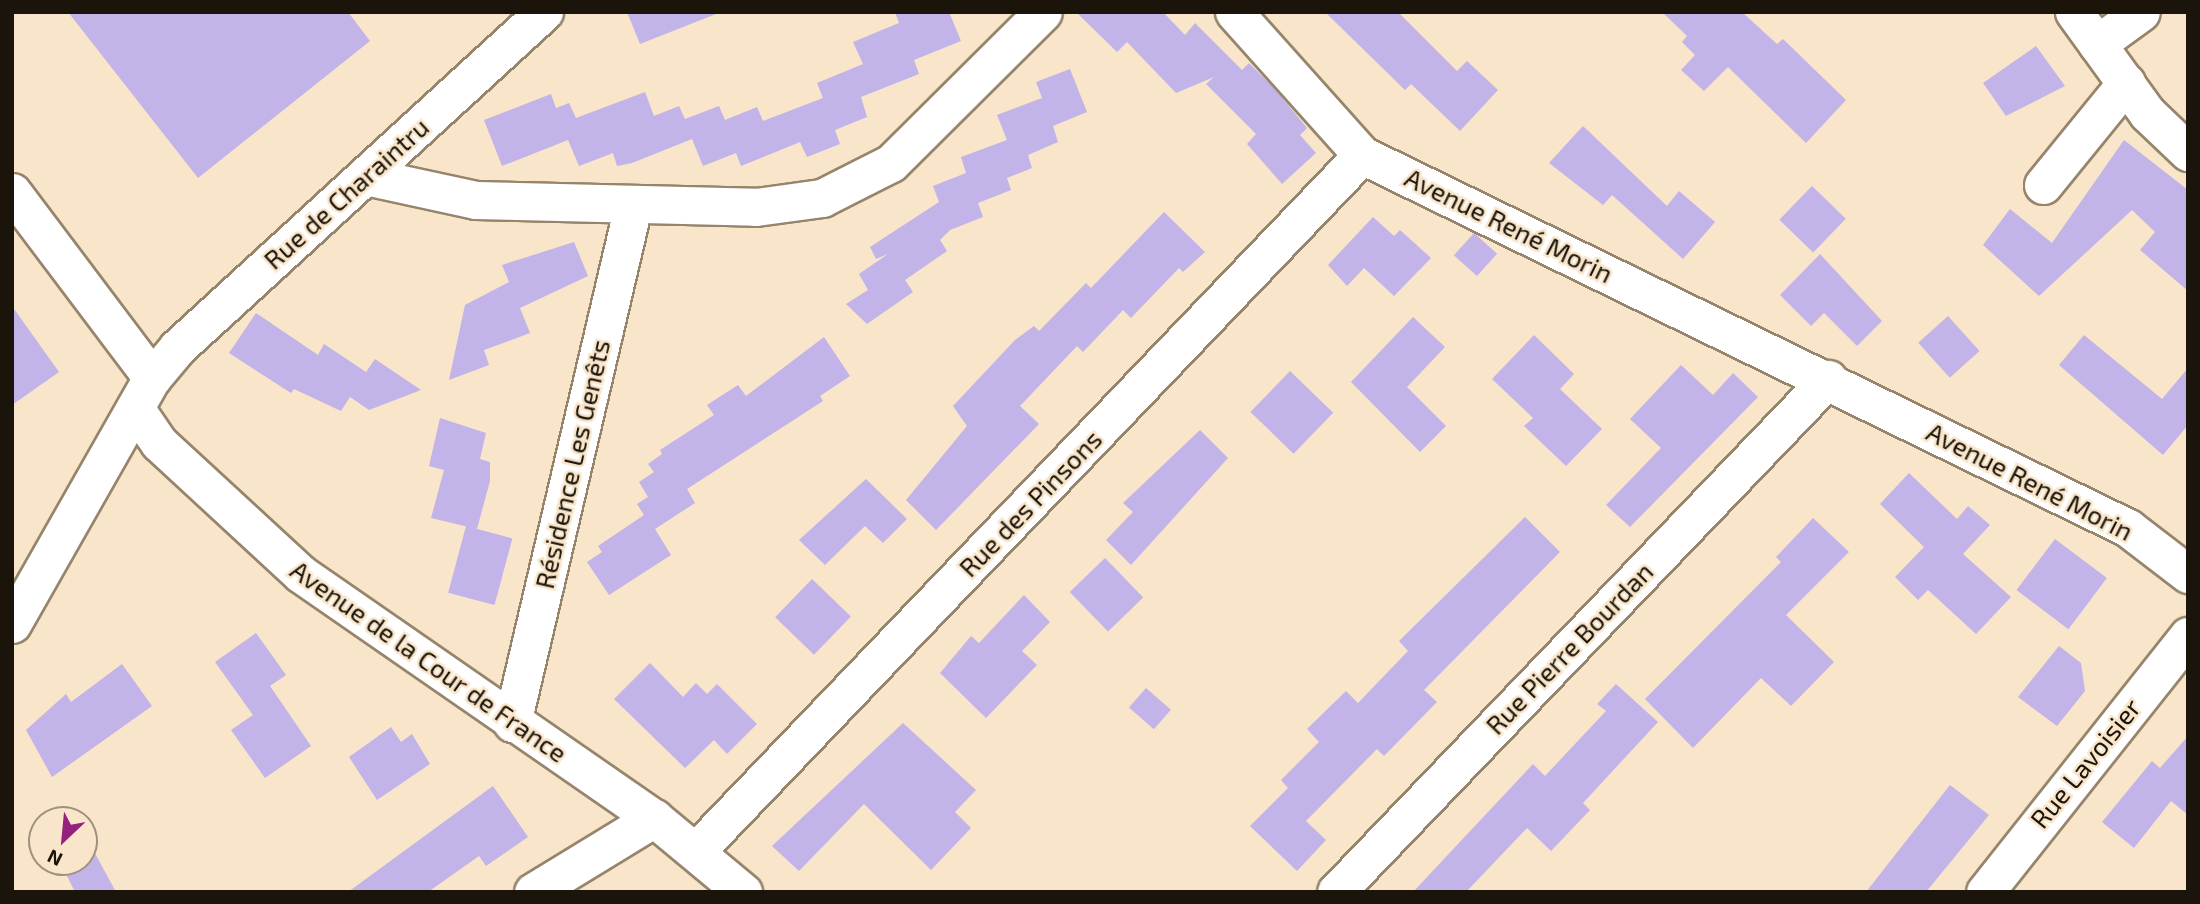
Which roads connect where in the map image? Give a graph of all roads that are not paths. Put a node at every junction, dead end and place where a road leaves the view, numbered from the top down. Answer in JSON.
{"nodes":[{"id":1,"x":544,"y":12,"type":"edge"},
{"id":2,"x":1043,"y":12,"type":"edge"},
{"id":3,"x":1234,"y":12,"type":"edge"},
{"id":4,"x":2074,"y":12,"type":"edge"},
{"id":5,"x":2141,"y":12,"type":"edge"},
{"id":6,"x":2097,"y":44,"type":"junction"},
{"id":7,"x":2126,"y":83,"type":"junction"},
{"id":8,"x":2188,"y":152,"type":"edge"},
{"id":9,"x":1362,"y":155,"type":"junction"},
{"id":10,"x":365,"y":176,"type":"junction"},
{"id":11,"x":2043,"y":185,"type":"dead end"},
{"id":12,"x":12,"y":192,"type":"edge"},
{"id":13,"x":633,"y":206,"type":"junction"},
{"id":14,"x":1828,"y":379,"type":"junction"},
{"id":15,"x":143,"y":393,"type":"junction"},
{"id":16,"x":2188,"y":574,"type":"edge"},
{"id":17,"x":12,"y":624,"type":"edge"},
{"id":18,"x":2188,"y":636,"type":"edge"},
{"id":19,"x":512,"y":723,"type":"junction"},
{"id":20,"x":654,"y":818,"type":"junction"},
{"id":21,"x":697,"y":850,"type":"junction"},
{"id":22,"x":533,"y":892,"type":"edge"},
{"id":23,"x":743,"y":892,"type":"edge"},
{"id":24,"x":1336,"y":892,"type":"edge"},
{"id":25,"x":1985,"y":892,"type":"edge"}],
"edges":[{"from":1,"to":10,"type":"street","name":"Rue de Charaintru"},
{"from":2,"to":13,"type":"street"},
{"from":3,"to":9,"type":"street","name":"Avenue René Morin"},
{"from":4,"to":6,"type":"street"},
{"from":5,"to":6,"type":"street"},
{"from":6,"to":7,"type":"street"},
{"from":7,"to":8,"type":"street"},
{"from":7,"to":11,"type":"street"},
{"from":9,"to":14,"type":"street","name":"Avenue René Morin"},
{"from":9,"to":21,"type":"street","name":"Rue des Pinsons"},
{"from":10,"to":13,"type":"street"},
{"from":10,"to":15,"type":"street","name":"Rue de Charaintru"},
{"from":12,"to":15,"type":"street","name":"Avenue de la Cour de France"},
{"from":13,"to":19,"type":"street","name":"Résidence Les Genêts"},
{"from":14,"to":16,"type":"street","name":"Avenue René Morin"},
{"from":14,"to":24,"type":"street","name":"Rue Pierre Bourdan"},
{"from":15,"to":17,"type":"street","name":"Rue de Charaintru"},
{"from":15,"to":19,"type":"street","name":"Avenue de la Cour de France"},
{"from":18,"to":25,"type":"street","name":"Rue Lavoisier"},
{"from":19,"to":20,"type":"street","name":"Avenue de la Cour de France"},
{"from":20,"to":21,"type":"street","name":"Avenue de la Cour de France"},
{"from":20,"to":22,"type":"street"},
{"from":21,"to":23,"type":"street","name":"Avenue de la Cour de France"}]}
